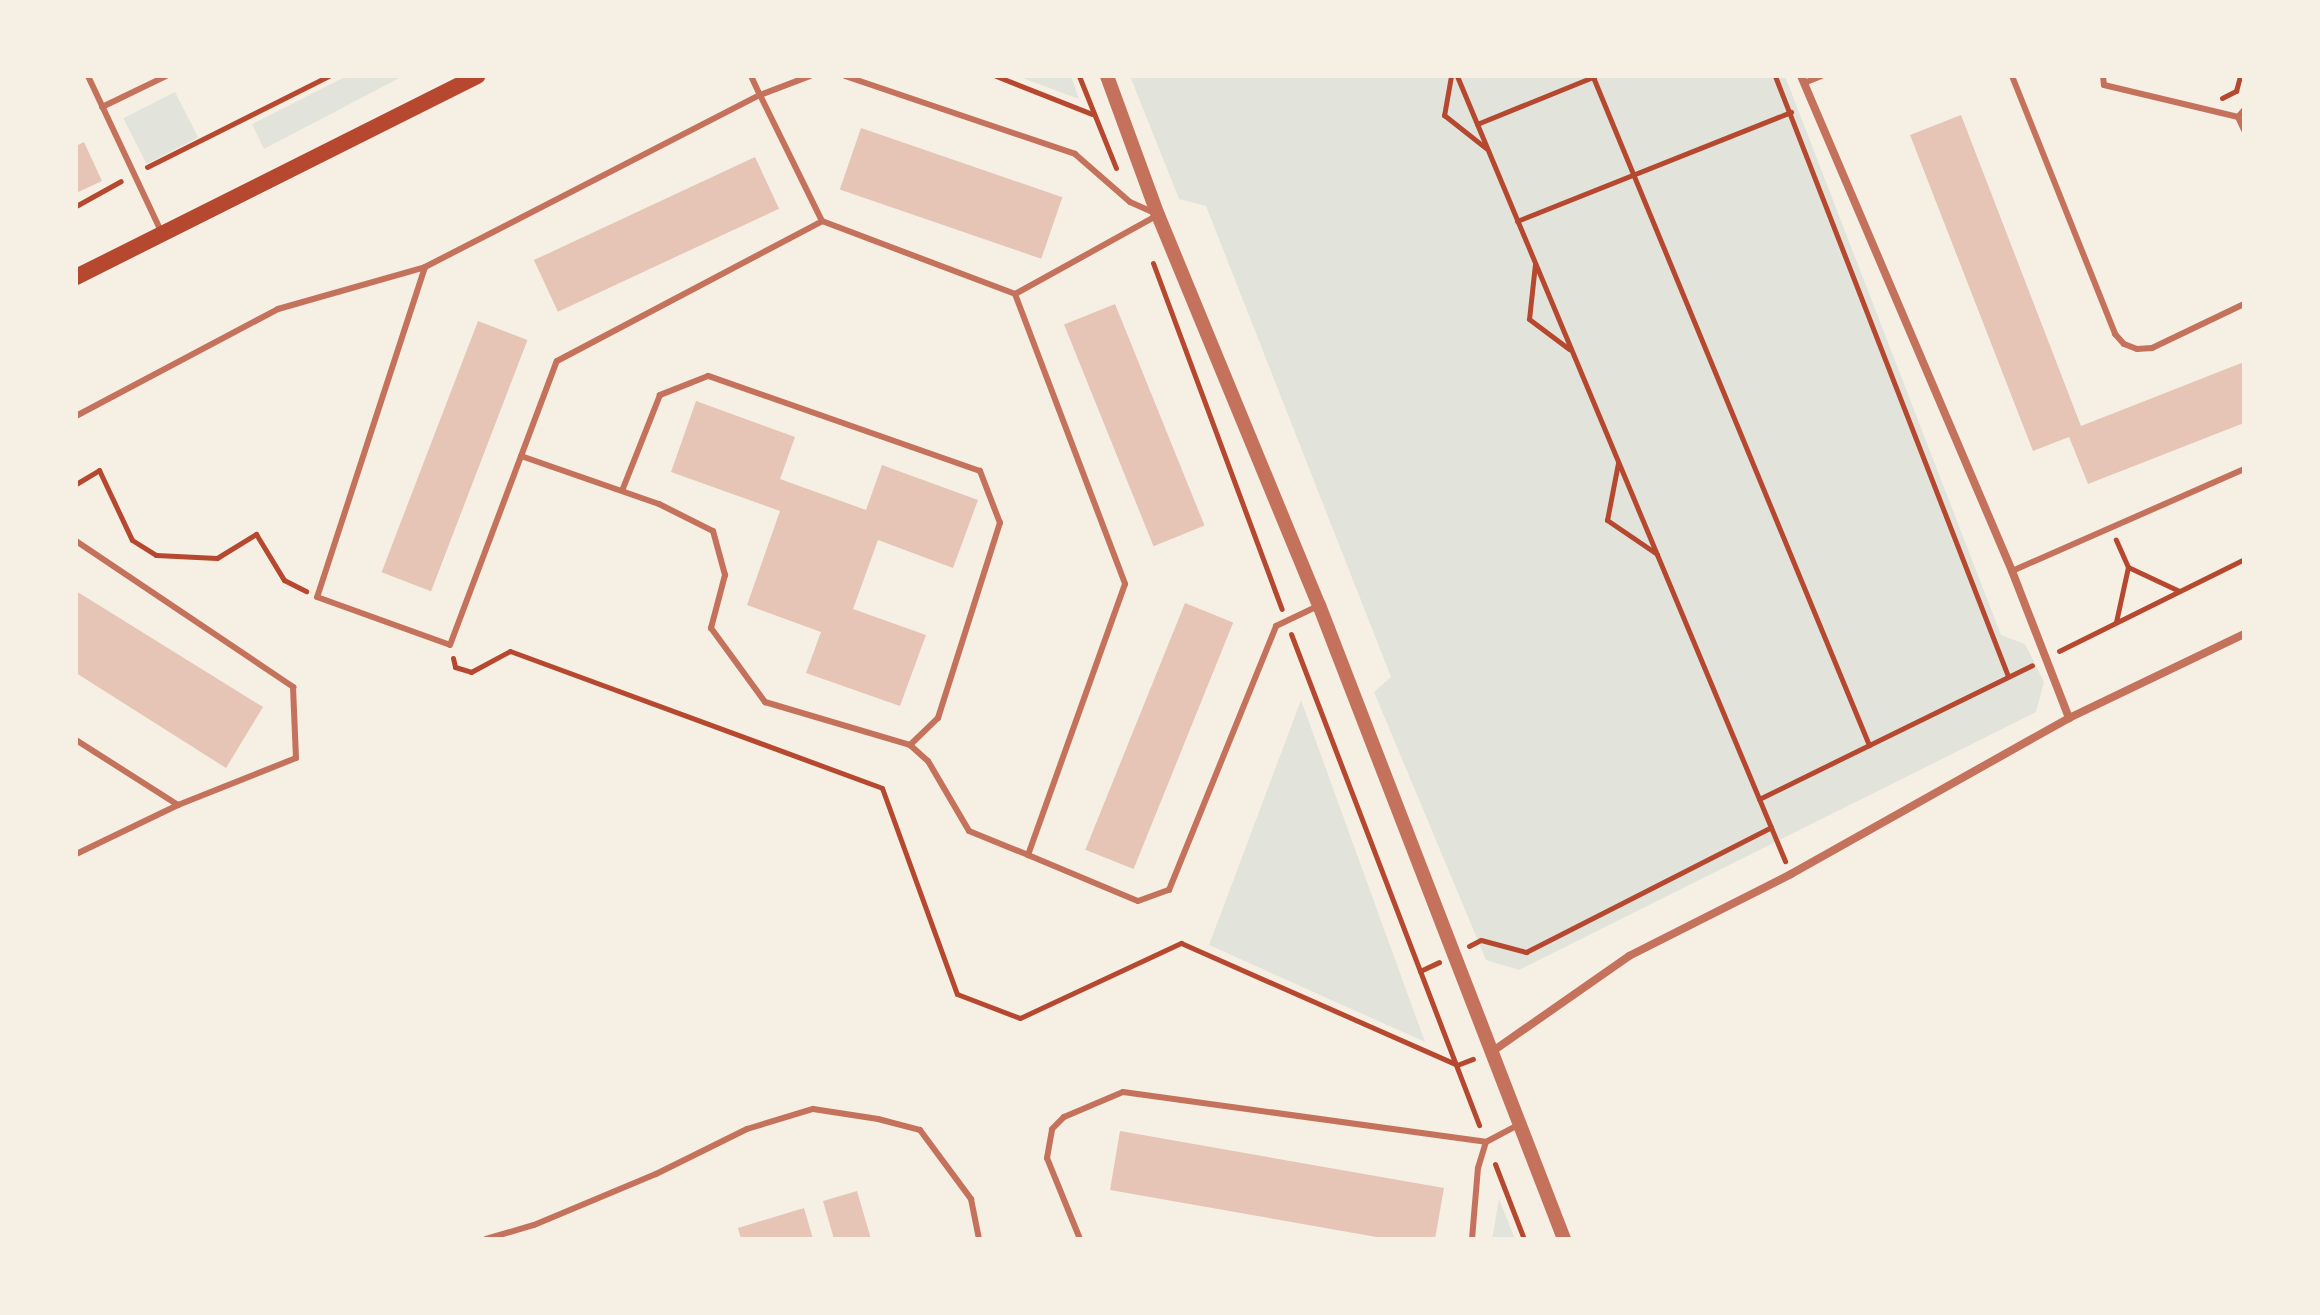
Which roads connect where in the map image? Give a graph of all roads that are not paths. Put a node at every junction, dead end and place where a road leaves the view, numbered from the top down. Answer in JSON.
{"nodes":[{"id":1,"x":88,"y":76,"type":"edge"},
{"id":2,"x":166,"y":76,"type":"edge"},
{"id":3,"x":478,"y":76,"type":"edge"},
{"id":4,"x":751,"y":76,"type":"edge"},
{"id":5,"x":810,"y":76,"type":"edge"},
{"id":6,"x":845,"y":76,"type":"edge"},
{"id":7,"x":1107,"y":76,"type":"edge"},
{"id":8,"x":1821,"y":76,"type":"edge"},
{"id":9,"x":2012,"y":76,"type":"edge"},
{"id":10,"x":2103,"y":76,"type":"edge"},
{"id":11,"x":1802,"y":79,"type":"edge"},
{"id":12,"x":760,"y":95,"type":"junction"},
{"id":13,"x":102,"y":107,"type":"junction"},
{"id":14,"x":2244,"y":110,"type":"edge"},
{"id":15,"x":2238,"y":117,"type":"junction"},
{"id":16,"x":2244,"y":130,"type":"edge"},
{"id":17,"x":1158,"y":215,"type":"junction"},
{"id":18,"x":822,"y":221,"type":"junction"},
{"id":19,"x":163,"y":234,"type":"junction"},
{"id":20,"x":425,"y":267,"type":"junction"},
{"id":21,"x":76,"y":277,"type":"edge"},
{"id":22,"x":1015,"y":294,"type":"junction"},
{"id":23,"x":2244,"y":304,"type":"edge"},
{"id":24,"x":76,"y":416,"type":"edge"},
{"id":25,"x":521,"y":456,"type":"junction"},
{"id":26,"x":2244,"y":469,"type":"edge"},
{"id":27,"x":622,"y":491,"type":"junction"},
{"id":28,"x":76,"y":541,"type":"edge"},
{"id":29,"x":2012,"y":571,"type":"junction"},
{"id":30,"x":1319,"y":605,"type":"junction"},
{"id":31,"x":2244,"y":634,"type":"edge"},
{"id":32,"x":2069,"y":718,"type":"junction"},
{"id":33,"x":76,"y":740,"type":"edge"},
{"id":34,"x":910,"y":745,"type":"junction"},
{"id":35,"x":178,"y":805,"type":"junction"},
{"id":36,"x":76,"y":854,"type":"edge"},
{"id":37,"x":1028,"y":855,"type":"junction"},
{"id":38,"x":1493,"y":1051,"type":"junction"},
{"id":39,"x":1518,"y":1125,"type":"junction"},
{"id":40,"x":1486,"y":1142,"type":"junction"},
{"id":41,"x":486,"y":1239,"type":"edge"},
{"id":42,"x":979,"y":1239,"type":"edge"},
{"id":43,"x":1080,"y":1239,"type":"edge"},
{"id":44,"x":1472,"y":1239,"type":"edge"},
{"id":45,"x":1564,"y":1239,"type":"edge"}],
"edges":[{"from":1,"to":13,"type":"lane"},
{"from":2,"to":13,"type":"lane"},
{"from":3,"to":19,"type":"main road"},
{"from":4,"to":12,"type":"lane"},
{"from":5,"to":12,"type":"lane"},
{"from":6,"to":17,"type":"lane"},
{"from":7,"to":17,"type":"street"},
{"from":8,"to":11,"type":"lane"},
{"from":9,"to":23,"type":"lane"},
{"from":10,"to":15,"type":"lane"},
{"from":11,"to":29,"type":"street"},
{"from":12,"to":18,"type":"lane"},
{"from":12,"to":20,"type":"lane"},
{"from":13,"to":19,"type":"lane"},
{"from":14,"to":15,"type":"lane"},
{"from":15,"to":16,"type":"lane"},
{"from":17,"to":22,"type":"lane"},
{"from":17,"to":30,"type":"street"},
{"from":18,"to":22,"type":"lane"},
{"from":18,"to":25,"type":"lane"},
{"from":19,"to":21,"type":"main road"},
{"from":20,"to":24,"type":"lane"},
{"from":20,"to":25,"type":"lane"},
{"from":22,"to":37,"type":"lane"},
{"from":25,"to":27,"type":"lane"},
{"from":26,"to":29,"type":"lane"},
{"from":27,"to":34,"type":"lane"},
{"from":27,"to":34,"type":"lane"},
{"from":28,"to":35,"type":"lane"},
{"from":29,"to":32,"type":"street"},
{"from":30,"to":37,"type":"lane"},
{"from":30,"to":38,"type":"street"},
{"from":31,"to":32,"type":"street"},
{"from":32,"to":38,"type":"street"},
{"from":33,"to":35,"type":"lane"},
{"from":34,"to":37,"type":"lane"},
{"from":35,"to":36,"type":"lane"},
{"from":38,"to":39,"type":"street"},
{"from":39,"to":40,"type":"lane"},
{"from":39,"to":45,"type":"street"},
{"from":40,"to":43,"type":"lane"},
{"from":40,"to":44,"type":"lane"},
{"from":41,"to":42,"type":"lane"}]}
